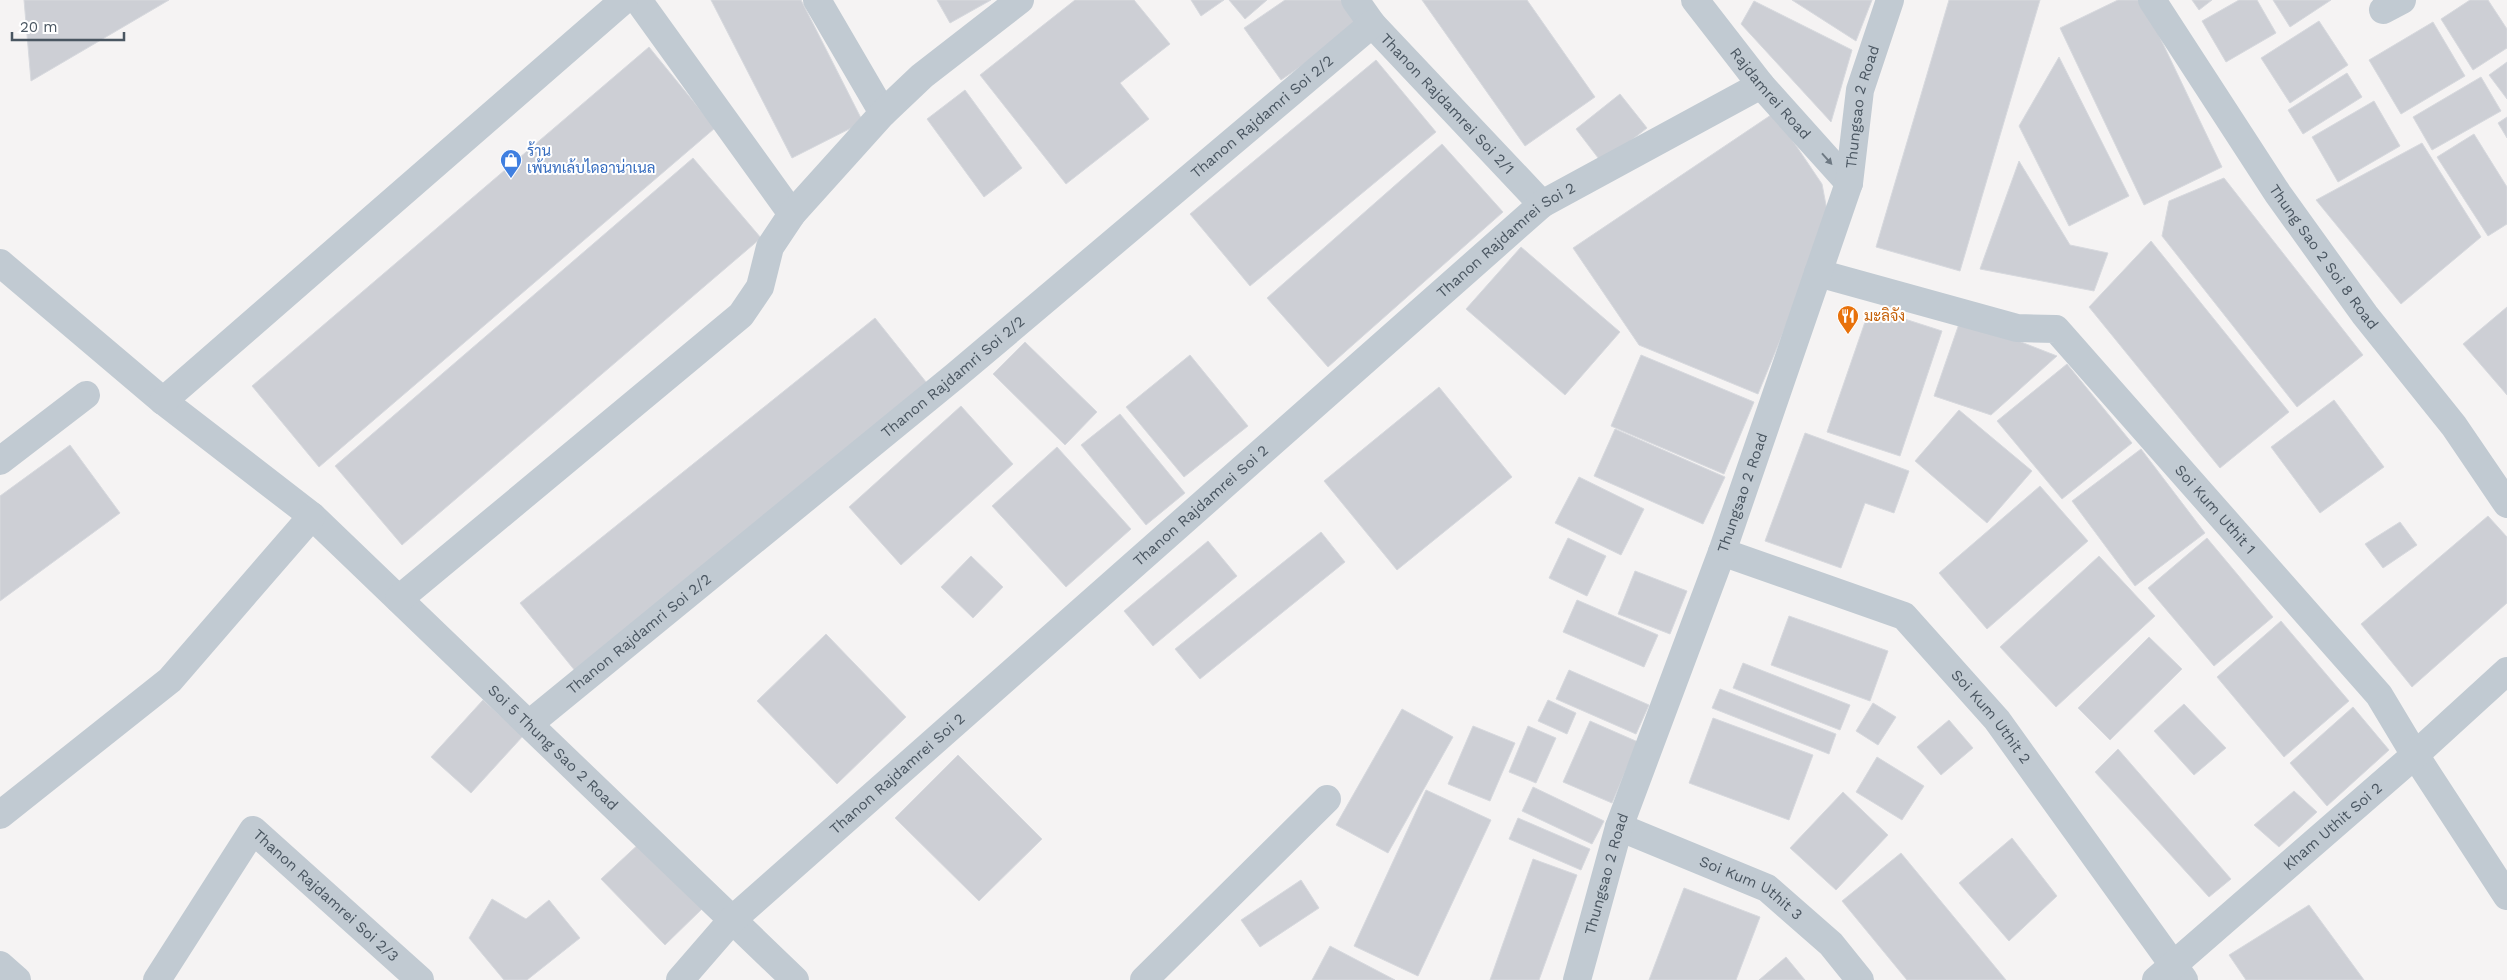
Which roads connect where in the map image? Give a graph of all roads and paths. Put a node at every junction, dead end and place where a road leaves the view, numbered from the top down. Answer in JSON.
{"nodes":[{"id":1,"x":624,"y":0,"type":"edge"},
{"id":2,"x":638,"y":0,"type":"edge"},
{"id":3,"x":817,"y":0,"type":"edge"},
{"id":4,"x":1020,"y":0,"type":"edge"},
{"id":5,"x":1355,"y":0,"type":"edge"},
{"id":6,"x":1695,"y":0,"type":"edge"},
{"id":7,"x":1890,"y":0,"type":"edge"},
{"id":8,"x":2152,"y":0,"type":"edge"},
{"id":9,"x":1372,"y":24,"type":"junction"},
{"id":10,"x":1761,"y":85,"type":"junction"},
{"id":11,"x":883,"y":112,"type":"junction"},
{"id":12,"x":1849,"y":184,"type":"junction"},
{"id":13,"x":1542,"y":204,"type":"junction"},
{"id":14,"x":792,"y":214,"type":"junction"},
{"id":15,"x":0,"y":262,"type":"edge"},
{"id":16,"x":1818,"y":273,"type":"junction"},
{"id":17,"x":86,"y":395,"type":"dead end"},
{"id":18,"x":163,"y":401,"type":"junction"},
{"id":19,"x":0,"y":461,"type":"edge"},
{"id":20,"x":2507,"y":504,"type":"edge"},
{"id":21,"x":312,"y":516,"type":"junction"},
{"id":22,"x":1722,"y":552,"type":"junction"},
{"id":23,"x":399,"y":599,"type":"junction"},
{"id":24,"x":2507,"y":672,"type":"edge"},
{"id":25,"x":529,"y":724,"type":"junction"},
{"id":26,"x":2415,"y":755,"type":"junction"},
{"id":27,"x":1327,"y":799,"type":"dead end"},
{"id":28,"x":0,"y":815,"type":"edge"},
{"id":29,"x":1619,"y":827,"type":"junction"},
{"id":30,"x":2507,"y":896,"type":"edge"},
{"id":31,"x":732,"y":920,"type":"junction"},
{"id":32,"x":0,"y":964,"type":"edge"},
{"id":33,"x":2171,"y":975,"type":"edge"},
{"id":34,"x":17,"y":980,"type":"edge"},
{"id":35,"x":157,"y":980,"type":"edge"},
{"id":36,"x":420,"y":980,"type":"edge"},
{"id":37,"x":680,"y":980,"type":"edge"},
{"id":38,"x":794,"y":980,"type":"edge"},
{"id":39,"x":1144,"y":980,"type":"edge"},
{"id":40,"x":1577,"y":980,"type":"edge"},
{"id":41,"x":1860,"y":980,"type":"edge"}],
"edges":[{"from":1,"to":18,"type":"street"},
{"from":2,"to":14,"type":"street"},
{"from":3,"to":11,"type":"street"},
{"from":4,"to":11,"type":"street"},
{"from":5,"to":9,"type":"street","name":"Thanon Rajdamrei Soi 2/1"},
{"from":6,"to":10,"type":"street","name":"Rajdamrei Road"},
{"from":7,"to":12,"type":"street","name":"Thungsao 2 Road"},
{"from":8,"to":20,"type":"street","name":"Thung Sao 2 Soi 8 Road"},
{"from":9,"to":13,"type":"street","name":"Thanon Rajdamrei Soi 2/1"},
{"from":9,"to":25,"type":"street","name":"Thanon Rajdamri Soi 2/2"},
{"from":10,"to":12,"type":"street","name":"Rajdamrei Road","one_way":true},
{"from":10,"to":13,"type":"street","name":"Thanon Rajdamrei Soi 2"},
{"from":11,"to":14,"type":"street"},
{"from":12,"to":16,"type":"street","name":"Thungsao 2 Road"},
{"from":13,"to":31,"type":"street","name":"Thanon Rajdamrei Soi 2"},
{"from":14,"to":23,"type":"street"},
{"from":15,"to":18,"type":"street","name":"Soi 5 Thung Sao 2 Road"},
{"from":16,"to":22,"type":"street","name":"Thungsao 2 Road"},
{"from":16,"to":26,"type":"street","name":"Soi Kum Uthit 1"},
{"from":17,"to":19,"type":"street"},
{"from":18,"to":21,"type":"street","name":"Soi 5 Thung Sao 2 Road"},
{"from":21,"to":23,"type":"street","name":"Soi 5 Thung Sao 2 Road"},
{"from":21,"to":28,"type":"street"},
{"from":22,"to":29,"type":"street","name":"Thungsao 2 Road"},
{"from":22,"to":33,"type":"street","name":"Soi Kum Uthit 2"},
{"from":23,"to":25,"type":"street","name":"Soi 5 Thung Sao 2 Road"},
{"from":24,"to":26,"type":"street","name":"Kham Uthit Soi 2"},
{"from":25,"to":31,"type":"street","name":"Soi 5 Thung Sao 2 Road"},
{"from":26,"to":30,"type":"street","name":"Soi Kum Uthit 1"},
{"from":26,"to":33,"type":"street","name":"Kham Uthit Soi 2"},
{"from":27,"to":39,"type":"street"},
{"from":29,"to":40,"type":"street","name":"Thungsao 2 Road"},
{"from":29,"to":41,"type":"street","name":"Soi Kum Uthit 3"},
{"from":31,"to":37,"type":"street","name":"Thanon Rajdamrei Soi 2"},
{"from":31,"to":38,"type":"street","name":"Soi 5 Thung Sao 2 Road"},
{"from":32,"to":34,"type":"street"},
{"from":35,"to":36,"type":"street","name":"Thanon Rajdamrei Soi 2/3"}]}
